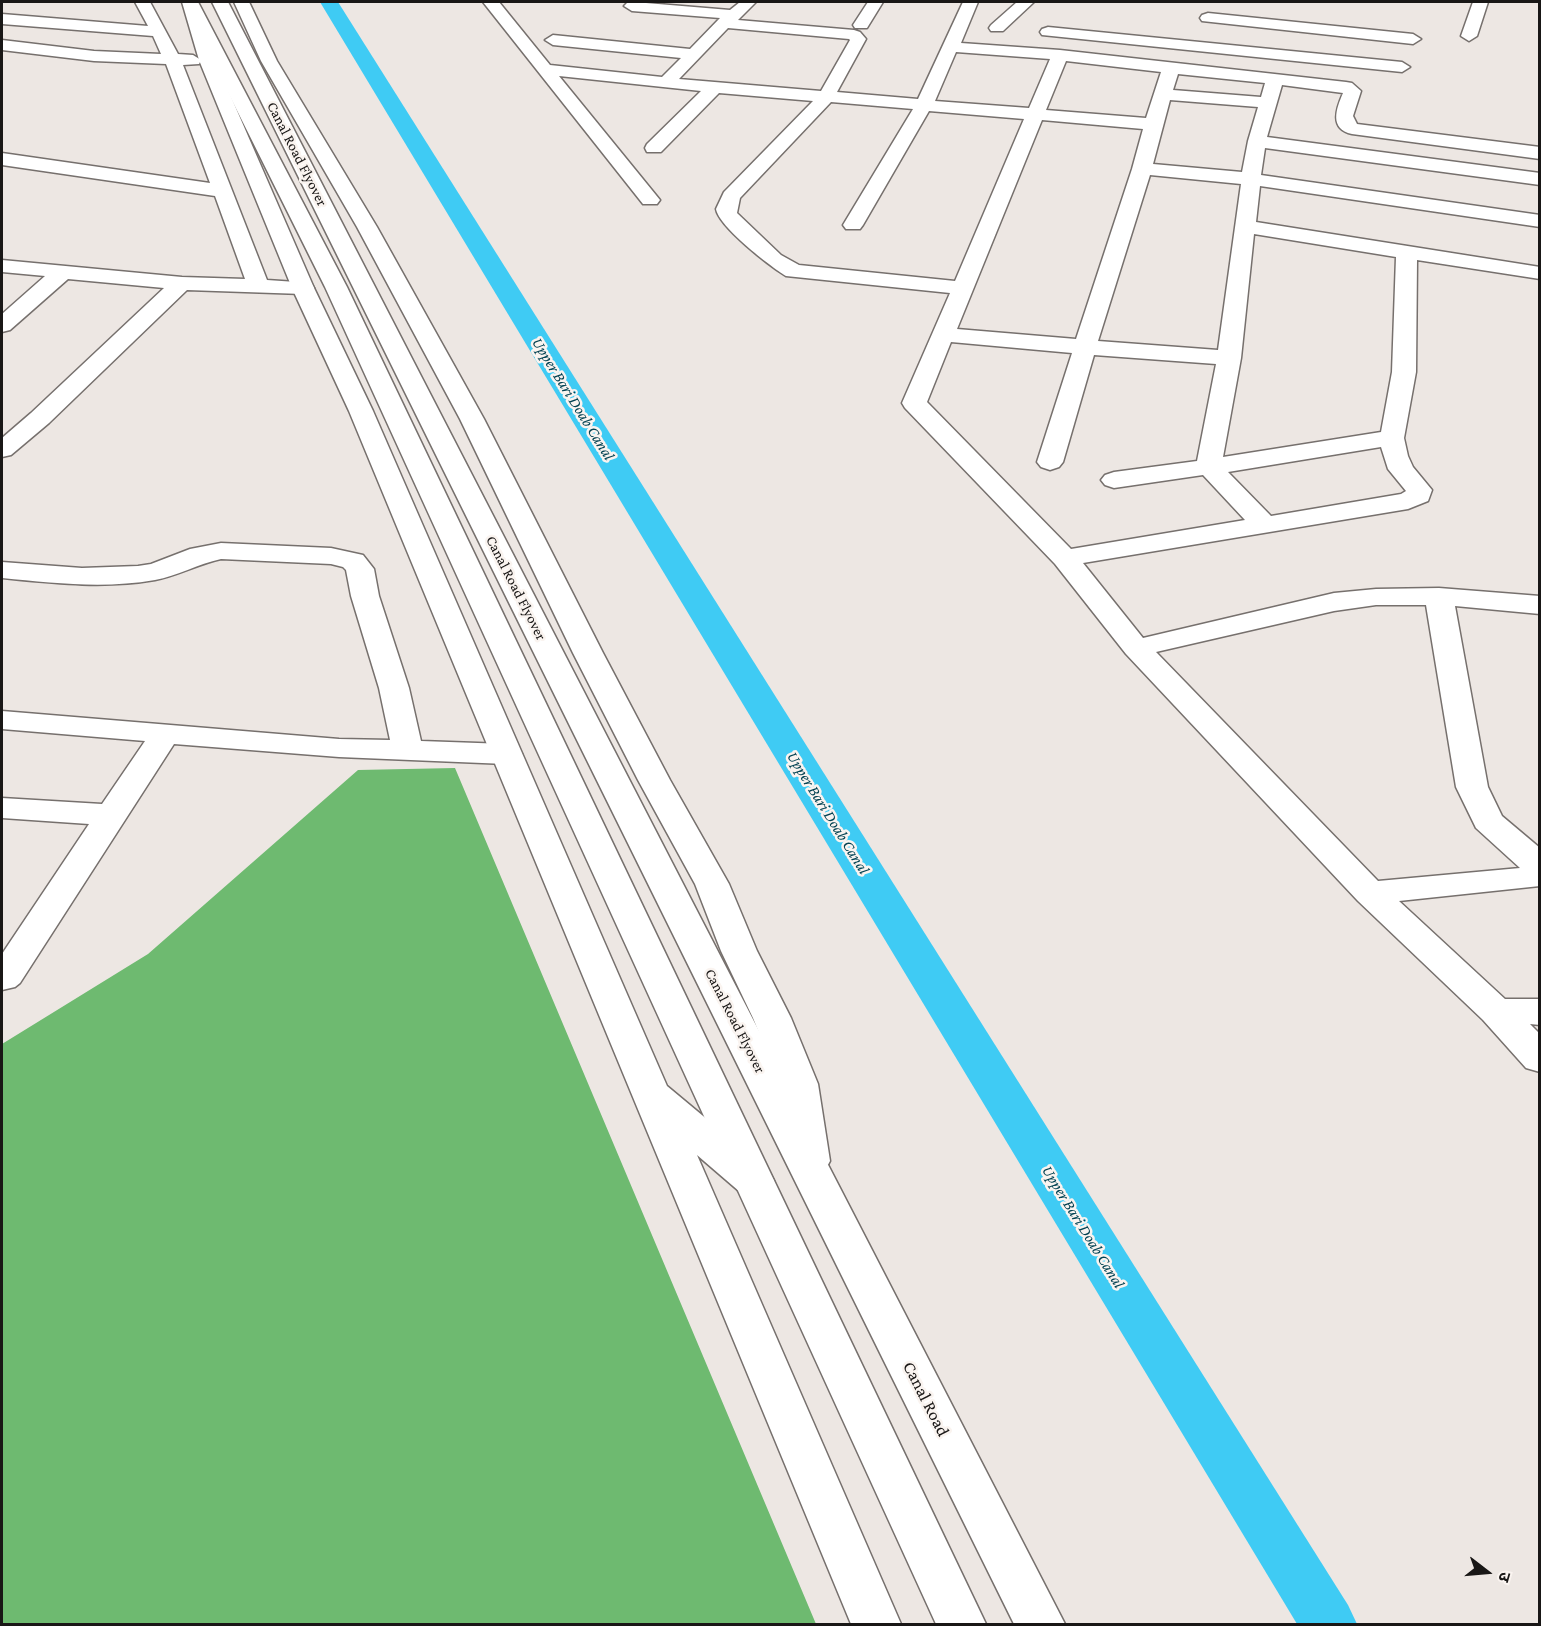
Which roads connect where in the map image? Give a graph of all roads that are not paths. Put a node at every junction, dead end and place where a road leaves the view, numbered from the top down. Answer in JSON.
{"nodes":[{"id":1,"x":143,"y":2,"type":"edge"},
{"id":2,"x":190,"y":2,"type":"edge"},
{"id":3,"x":220,"y":2,"type":"edge"},
{"id":4,"x":241,"y":2,"type":"edge"},
{"id":5,"x":491,"y":2,"type":"edge"},
{"id":6,"x":749,"y":2,"type":"edge"},
{"id":7,"x":875,"y":2,"type":"edge"},
{"id":8,"x":971,"y":2,"type":"edge"},
{"id":9,"x":1026,"y":2,"type":"edge"},
{"id":10,"x":1218,"y":2,"type":"edge"},
{"id":11,"x":1480,"y":2,"type":"edge"},
{"id":12,"x":632,"y":6,"type":"dead end"},
{"id":13,"x":2,"y":18,"type":"edge"},
{"id":14,"x":1208,"y":18,"type":"junction"},
{"id":15,"x":729,"y":19,"type":"junction"},
{"id":16,"x":861,"y":25,"type":"dead end"},
{"id":17,"x":997,"y":28,"type":"dead end"},
{"id":18,"x":160,"y":32,"type":"junction"},
{"id":19,"x":1048,"y":32,"type":"dead end"},
{"id":20,"x":1469,"y":36,"type":"dead end"},
{"id":21,"x":1413,"y":39,"type":"dead end"},
{"id":22,"x":553,"y":40,"type":"dead end"},
{"id":23,"x":2,"y":45,"type":"edge"},
{"id":24,"x":952,"y":46,"type":"junction"},
{"id":25,"x":1196,"y":46,"type":"junction"},
{"id":26,"x":693,"y":54,"type":"junction"},
{"id":27,"x":1060,"y":55,"type":"junction"},
{"id":28,"x":173,"y":60,"type":"junction"},
{"id":29,"x":207,"y":60,"type":"junction"},
{"id":30,"x":1402,"y":67,"type":"dead end"},
{"id":31,"x":545,"y":69,"type":"junction"},
{"id":32,"x":1179,"y":69,"type":"junction"},
{"id":33,"x":1275,"y":80,"type":"junction"},
{"id":34,"x":666,"y":83,"type":"junction"},
{"id":35,"x":715,"y":87,"type":"junction"},
{"id":36,"x":1163,"y":94,"type":"junction"},
{"id":37,"x":826,"y":98,"type":"junction"},
{"id":38,"x":1269,"y":104,"type":"junction"},
{"id":39,"x":924,"y":105,"type":"junction"},
{"id":40,"x":1035,"y":114,"type":"junction"},
{"id":41,"x":1153,"y":124,"type":"junction"},
{"id":42,"x":1257,"y":141,"type":"junction"},
{"id":43,"x":654,"y":148,"type":"dead end"},
{"id":44,"x":1539,"y":153,"type":"edge"},
{"id":45,"x":2,"y":159,"type":"edge"},
{"id":46,"x":1142,"y":169,"type":"junction"},
{"id":47,"x":1251,"y":179,"type":"junction"},
{"id":48,"x":1539,"y":179,"type":"edge"},
{"id":49,"x":222,"y":191,"type":"junction"},
{"id":50,"x":650,"y":200,"type":"dead end"},
{"id":51,"x":1539,"y":221,"type":"edge"},
{"id":52,"x":853,"y":225,"type":"dead end"},
{"id":53,"x":1246,"y":227,"type":"junction"},
{"id":54,"x":1407,"y":252,"type":"junction"},
{"id":55,"x":2,"y":266,"type":"edge"},
{"id":56,"x":63,"y":272,"type":"junction"},
{"id":57,"x":1539,"y":273,"type":"edge"},
{"id":58,"x":182,"y":283,"type":"junction"},
{"id":59,"x":259,"y":287,"type":"junction"},
{"id":60,"x":303,"y":288,"type":"junction"},
{"id":61,"x":964,"y":288,"type":"junction"},
{"id":62,"x":2,"y":325,"type":"edge"},
{"id":63,"x":943,"y":335,"type":"junction"},
{"id":64,"x":1085,"y":347,"type":"junction"},
{"id":65,"x":1229,"y":357,"type":"junction"},
{"id":66,"x":1392,"y":438,"type":"junction"},
{"id":67,"x":2,"y":450,"type":"edge"},
{"id":68,"x":1050,"y":462,"type":"dead end"},
{"id":69,"x":1209,"y":467,"type":"junction"},
{"id":70,"x":1114,"y":480,"type":"dead end"},
{"id":71,"x":1265,"y":525,"type":"junction"},
{"id":72,"x":1065,"y":558,"type":"junction"},
{"id":73,"x":2,"y":570,"type":"edge"},
{"id":74,"x":1439,"y":596,"type":"junction"},
{"id":75,"x":1539,"y":605,"type":"edge"},
{"id":76,"x":1136,"y":648,"type":"junction"},
{"id":77,"x":2,"y":720,"type":"edge"},
{"id":78,"x":165,"y":734,"type":"junction"},
{"id":79,"x":408,"y":752,"type":"junction"},
{"id":80,"x":506,"y":754,"type":"junction"},
{"id":81,"x":2,"y":808,"type":"edge"},
{"id":82,"x":111,"y":815,"type":"junction"},
{"id":83,"x":1370,"y":893,"type":"junction"},
{"id":84,"x":2,"y":978,"type":"edge"},
{"id":85,"x":1496,"y":1011,"type":"junction"},
{"id":86,"x":1539,"y":1012,"type":"edge"},
{"id":87,"x":1539,"y":1059,"type":"edge"},
{"id":88,"x":649,"y":1091,"type":"junction"},
{"id":89,"x":812,"y":1173,"type":"junction"},
{"id":90,"x":754,"y":1181,"type":"junction"},
{"id":91,"x":876,"y":1624,"type":"edge"},
{"id":92,"x":962,"y":1624,"type":"edge"},
{"id":93,"x":1040,"y":1624,"type":"edge"}],
"edges":[{"from":1,"to":18,"type":"street"},
{"from":2,"to":29,"type":"street"},
{"from":2,"to":90,"type":"street","name":"Canal Road Flyover"},
{"from":3,"to":89,"type":"street","name":"Canal Road Flyover"},
{"from":4,"to":89,"type":"street"},
{"from":5,"to":31,"type":"street"},
{"from":6,"to":15,"type":"street"},
{"from":7,"to":16,"type":"street"},
{"from":8,"to":24,"type":"street"},
{"from":9,"to":17,"type":"street"},
{"from":10,"to":14,"type":"street"},
{"from":11,"to":20,"type":"street"},
{"from":12,"to":15,"type":"street"},
{"from":13,"to":18,"type":"street"},
{"from":14,"to":21,"type":"street"},
{"from":14,"to":25,"type":"street"},
{"from":15,"to":26,"type":"street"},
{"from":15,"to":37,"type":"street"},
{"from":18,"to":28,"type":"street"},
{"from":19,"to":25,"type":"street"},
{"from":22,"to":26,"type":"street"},
{"from":23,"to":28,"type":"street"},
{"from":24,"to":27,"type":"street"},
{"from":24,"to":39,"type":"street"},
{"from":25,"to":30,"type":"street"},
{"from":25,"to":32,"type":"street"},
{"from":26,"to":34,"type":"street"},
{"from":27,"to":32,"type":"street"},
{"from":27,"to":40,"type":"street"},
{"from":28,"to":29,"type":"street"},
{"from":28,"to":49,"type":"street"},
{"from":29,"to":60,"type":"street"},
{"from":31,"to":34,"type":"street"},
{"from":31,"to":50,"type":"street"},
{"from":32,"to":33,"type":"street"},
{"from":32,"to":36,"type":"street"},
{"from":33,"to":38,"type":"street"},
{"from":33,"to":44,"type":"street"},
{"from":34,"to":35,"type":"street"},
{"from":35,"to":37,"type":"street"},
{"from":35,"to":43,"type":"street"},
{"from":36,"to":38,"type":"street"},
{"from":36,"to":41,"type":"street"},
{"from":37,"to":39,"type":"street"},
{"from":37,"to":61,"type":"street"},
{"from":38,"to":42,"type":"street"},
{"from":39,"to":40,"type":"street"},
{"from":39,"to":52,"type":"street"},
{"from":40,"to":41,"type":"street"},
{"from":40,"to":61,"type":"street"},
{"from":41,"to":46,"type":"street"},
{"from":42,"to":47,"type":"street"},
{"from":42,"to":48,"type":"street"},
{"from":45,"to":49,"type":"street"},
{"from":46,"to":47,"type":"street"},
{"from":46,"to":64,"type":"street"},
{"from":47,"to":51,"type":"street"},
{"from":47,"to":53,"type":"street"},
{"from":49,"to":59,"type":"street"},
{"from":53,"to":54,"type":"street"},
{"from":53,"to":65,"type":"street"},
{"from":54,"to":57,"type":"street"},
{"from":54,"to":66,"type":"street"},
{"from":55,"to":56,"type":"street"},
{"from":56,"to":58,"type":"street"},
{"from":56,"to":62,"type":"street"},
{"from":58,"to":59,"type":"street"},
{"from":58,"to":67,"type":"street"},
{"from":59,"to":60,"type":"street"},
{"from":60,"to":80,"type":"street"},
{"from":61,"to":63,"type":"street"},
{"from":63,"to":64,"type":"street"},
{"from":63,"to":72,"type":"street"},
{"from":64,"to":65,"type":"street"},
{"from":64,"to":68,"type":"street"},
{"from":65,"to":69,"type":"street"},
{"from":66,"to":69,"type":"street"},
{"from":66,"to":71,"type":"street"},
{"from":69,"to":70,"type":"street"},
{"from":69,"to":71,"type":"street"},
{"from":71,"to":72,"type":"street"},
{"from":72,"to":76,"type":"street"},
{"from":73,"to":79,"type":"street"},
{"from":74,"to":75,"type":"street"},
{"from":74,"to":76,"type":"street"},
{"from":74,"to":83,"type":"street"},
{"from":76,"to":83,"type":"street"},
{"from":77,"to":78,"type":"street"},
{"from":78,"to":79,"type":"street"},
{"from":78,"to":82,"type":"street"},
{"from":79,"to":80,"type":"street"},
{"from":80,"to":88,"type":"street"},
{"from":81,"to":82,"type":"street"},
{"from":82,"to":84,"type":"street"},
{"from":83,"to":85,"type":"street"},
{"from":85,"to":86,"type":"street"},
{"from":85,"to":87,"type":"street"},
{"from":88,"to":90,"type":"street"},
{"from":88,"to":91,"type":"street"},
{"from":89,"to":93,"type":"street","name":"Canal Road"},
{"from":90,"to":92,"type":"street"}]}
